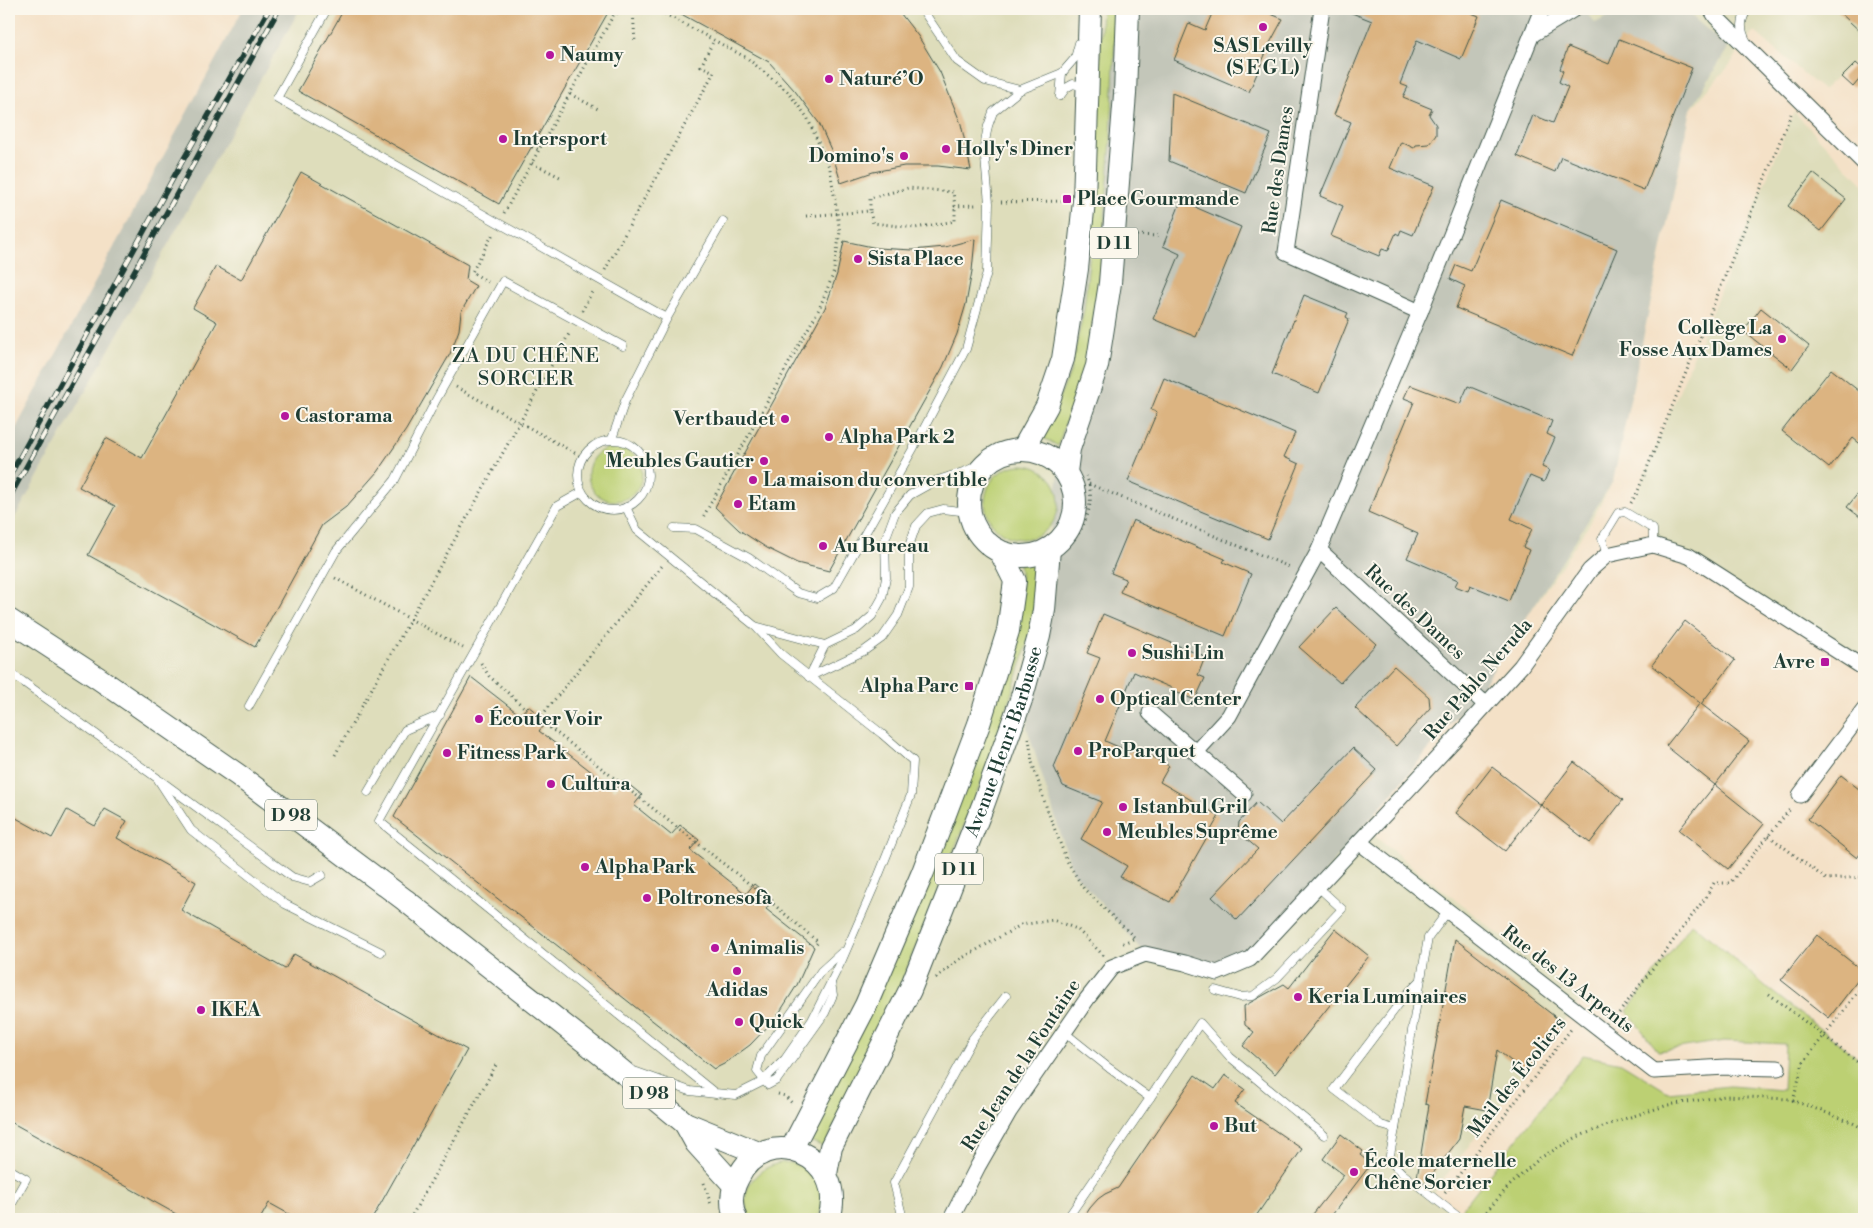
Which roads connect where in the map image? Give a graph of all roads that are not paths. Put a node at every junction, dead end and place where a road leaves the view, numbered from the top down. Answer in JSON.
{"nodes":[{"id":1,"x":327,"y":9,"type":"edge"},
{"id":2,"x":922,"y":9,"type":"edge"},
{"id":3,"x":1090,"y":9,"type":"edge"},
{"id":4,"x":1128,"y":9,"type":"edge"},
{"id":5,"x":1322,"y":9,"type":"edge"},
{"id":6,"x":1542,"y":9,"type":"edge"},
{"id":7,"x":1574,"y":9,"type":"edge"},
{"id":8,"x":1698,"y":9,"type":"edge"},
{"id":9,"x":1748,"y":9,"type":"edge"},
{"id":10,"x":1713,"y":13,"type":"edge"},
{"id":11,"x":1533,"y":34,"type":"junction"},
{"id":12,"x":1079,"y":35,"type":"dead end"},
{"id":13,"x":1756,"y":57,"type":"junction"},
{"id":14,"x":1062,"y":73,"type":"junction"},
{"id":15,"x":1020,"y":90,"type":"junction"},
{"id":16,"x":1086,"y":92,"type":"junction"},
{"id":17,"x":1864,"y":163,"type":"edge"},
{"id":18,"x":723,"y":221,"type":"dead end"},
{"id":19,"x":1420,"y":312,"type":"junction"},
{"id":20,"x":667,"y":318,"type":"junction"},
{"id":21,"x":623,"y":346,"type":"dead end"},
{"id":22,"x":612,"y":440,"type":"junction"},
{"id":23,"x":1023,"y":449,"type":"junction"},
{"id":24,"x":988,"y":461,"type":"junction"},
{"id":25,"x":1075,"y":472,"type":"junction"},
{"id":26,"x":582,"y":492,"type":"junction"},
{"id":27,"x":626,"y":507,"type":"junction"},
{"id":28,"x":969,"y":512,"type":"junction"},
{"id":29,"x":674,"y":528,"type":"dead end"},
{"id":30,"x":1653,"y":545,"type":"junction"},
{"id":31,"x":1057,"y":548,"type":"junction"},
{"id":32,"x":1319,"y":550,"type":"junction"},
{"id":33,"x":1001,"y":552,"type":"junction"},
{"id":34,"x":1607,"y":555,"type":"junction"},
{"id":35,"x":9,"y":620,"type":"edge"},
{"id":36,"x":756,"y":626,"type":"junction"},
{"id":37,"x":825,"y":645,"type":"junction"},
{"id":38,"x":1864,"y":668,"type":"edge"},
{"id":39,"x":9,"y":673,"type":"edge"},
{"id":40,"x":810,"y":677,"type":"junction"},
{"id":41,"x":1485,"y":704,"type":"junction"},
{"id":42,"x":249,"y":706,"type":"dead end"},
{"id":43,"x":1864,"y":710,"type":"edge"},
{"id":44,"x":1150,"y":713,"type":"dead end"},
{"id":45,"x":440,"y":714,"type":"junction"},
{"id":46,"x":1196,"y":752,"type":"junction"},
{"id":47,"x":157,"y":778,"type":"junction"},
{"id":48,"x":368,"y":792,"type":"dead end"},
{"id":49,"x":1244,"y":794,"type":"dead end"},
{"id":50,"x":1800,"y":795,"type":"road end"},
{"id":51,"x":1359,"y":842,"type":"junction"},
{"id":52,"x":322,"y":875,"type":"dead end"},
{"id":53,"x":1318,"y":887,"type":"junction"},
{"id":54,"x":1448,"y":912,"type":"junction"},
{"id":55,"x":381,"y":952,"type":"dead end"},
{"id":56,"x":842,"y":952,"type":"dead end"},
{"id":57,"x":1145,"y":954,"type":"joint"},
{"id":58,"x":1420,"y":982,"type":"junction"},
{"id":59,"x":1215,"y":990,"type":"dead end"},
{"id":60,"x":1006,"y":996,"type":"dead end"},
{"id":61,"x":1064,"y":1032,"type":"junction"},
{"id":62,"x":612,"y":1062,"type":"junction"},
{"id":63,"x":1778,"y":1068,"type":"dead end"},
{"id":64,"x":760,"y":1082,"type":"junction"},
{"id":65,"x":736,"y":1096,"type":"junction"},
{"id":66,"x":1150,"y":1098,"type":"junction"},
{"id":67,"x":685,"y":1123,"type":"junction"},
{"id":68,"x":1395,"y":1129,"type":"junction"},
{"id":69,"x":1324,"y":1135,"type":"dead end"},
{"id":70,"x":791,"y":1150,"type":"junction"},
{"id":71,"x":761,"y":1154,"type":"junction"},
{"id":72,"x":9,"y":1169,"type":"edge"},
{"id":73,"x":826,"y":1174,"type":"junction"},
{"id":74,"x":734,"y":1185,"type":"junction"},
{"id":75,"x":9,"y":1209,"type":"edge"},
{"id":76,"x":736,"y":1219,"type":"edge"},
{"id":77,"x":829,"y":1219,"type":"edge"},
{"id":78,"x":903,"y":1219,"type":"edge"},
{"id":79,"x":951,"y":1219,"type":"edge"},
{"id":80,"x":1067,"y":1219,"type":"edge"},
{"id":81,"x":1461,"y":1219,"type":"edge"}],
"edges":[{"from":1,"to":20,"type":"lane"},
{"from":2,"to":15,"type":"lane"},
{"from":3,"to":16,"type":"main road","number":"D 11"},
{"from":4,"to":25,"type":"main road","number":"D 11"},
{"from":5,"to":19,"type":"street","name":"Rue des Dames"},
{"from":6,"to":11,"type":"street"},
{"from":7,"to":11,"type":"street"},
{"from":8,"to":10,"type":"street"},
{"from":9,"to":13,"type":"lane"},
{"from":10,"to":13,"type":"street"},
{"from":11,"to":19,"type":"street"},
{"from":12,"to":14,"type":"lane"},
{"from":13,"to":17,"type":"street"},
{"from":14,"to":15,"type":"lane"},
{"from":14,"to":16,"type":"lane"},
{"from":15,"to":29,"type":"lane"},
{"from":16,"to":23,"type":"main road","number":"D 11"},
{"from":18,"to":20,"type":"lane"},
{"from":19,"to":32,"type":"street"},
{"from":20,"to":22,"type":"lane"},
{"from":21,"to":42,"type":"lane"},
{"from":22,"to":26,"type":"lane"},
{"from":22,"to":27,"type":"lane"},
{"from":23,"to":24,"type":"main road"},
{"from":23,"to":25,"type":"main road"},
{"from":24,"to":28,"type":"main road"},
{"from":24,"to":37,"type":"lane"},
{"from":25,"to":31,"type":"main road"},
{"from":26,"to":27,"type":"lane"},
{"from":26,"to":45,"type":"lane"},
{"from":27,"to":36,"type":"lane"},
{"from":28,"to":33,"type":"main road"},
{"from":28,"to":40,"type":"lane"},
{"from":30,"to":34,"type":"street"},
{"from":30,"to":34,"type":"lane"},
{"from":30,"to":38,"type":"street"},
{"from":31,"to":33,"type":"main road"},
{"from":31,"to":73,"type":"main road","name":"Avenue Henri Barbusse","number":"D 11"},
{"from":32,"to":41,"type":"street","name":"Rue des Dames"},
{"from":32,"to":46,"type":"street"},
{"from":33,"to":70,"type":"main road","name":"Avenue Henri Barbusse","number":"D 11"},
{"from":34,"to":41,"type":"street","name":"Rue Pablo Neruda"},
{"from":35,"to":62,"type":"main road","number":"D 98"},
{"from":36,"to":37,"type":"lane"},
{"from":36,"to":40,"type":"lane"},
{"from":37,"to":40,"type":"lane"},
{"from":39,"to":47,"type":"lane"},
{"from":40,"to":64,"type":"lane"},
{"from":41,"to":51,"type":"street","name":"Rue Pablo Neruda"},
{"from":43,"to":50,"type":"street"},
{"from":44,"to":46,"type":"street"},
{"from":45,"to":48,"type":"lane"},
{"from":45,"to":65,"type":"lane"},
{"from":46,"to":49,"type":"street"},
{"from":47,"to":52,"type":"lane"},
{"from":47,"to":55,"type":"lane"},
{"from":51,"to":53,"type":"street","name":"Rue Pablo Neruda"},
{"from":51,"to":54,"type":"street","name":"Rue des 13 Arpents"},
{"from":53,"to":57,"type":"street","name":"Rue Pablo Neruda"},
{"from":53,"to":59,"type":"lane"},
{"from":54,"to":58,"type":"lane"},
{"from":54,"to":63,"type":"street","name":"Rue des 13 Arpents"},
{"from":56,"to":64,"type":"lane"},
{"from":57,"to":61,"type":"street","name":"Rue Jean de la Fontaine"},
{"from":58,"to":68,"type":"lane"},
{"from":58,"to":68,"type":"lane"},
{"from":60,"to":78,"type":"lane"},
{"from":61,"to":66,"type":"lane"},
{"from":61,"to":79,"type":"street","name":"Rue Jean de la Fontaine"},
{"from":62,"to":65,"type":"lane"},
{"from":62,"to":67,"type":"main road","number":"D 98"},
{"from":64,"to":65,"type":"lane"},
{"from":66,"to":69,"type":"lane"},
{"from":66,"to":80,"type":"lane"},
{"from":67,"to":71,"type":"main road","number":"D 98"},
{"from":67,"to":74,"type":"main road","number":"D 98"},
{"from":68,"to":81,"type":"lane"},
{"from":70,"to":71,"type":"main road"},
{"from":70,"to":73,"type":"main road"},
{"from":71,"to":74,"type":"main road"},
{"from":72,"to":75,"type":"lane"},
{"from":73,"to":77,"type":"main road"},
{"from":74,"to":76,"type":"main road"}]}
